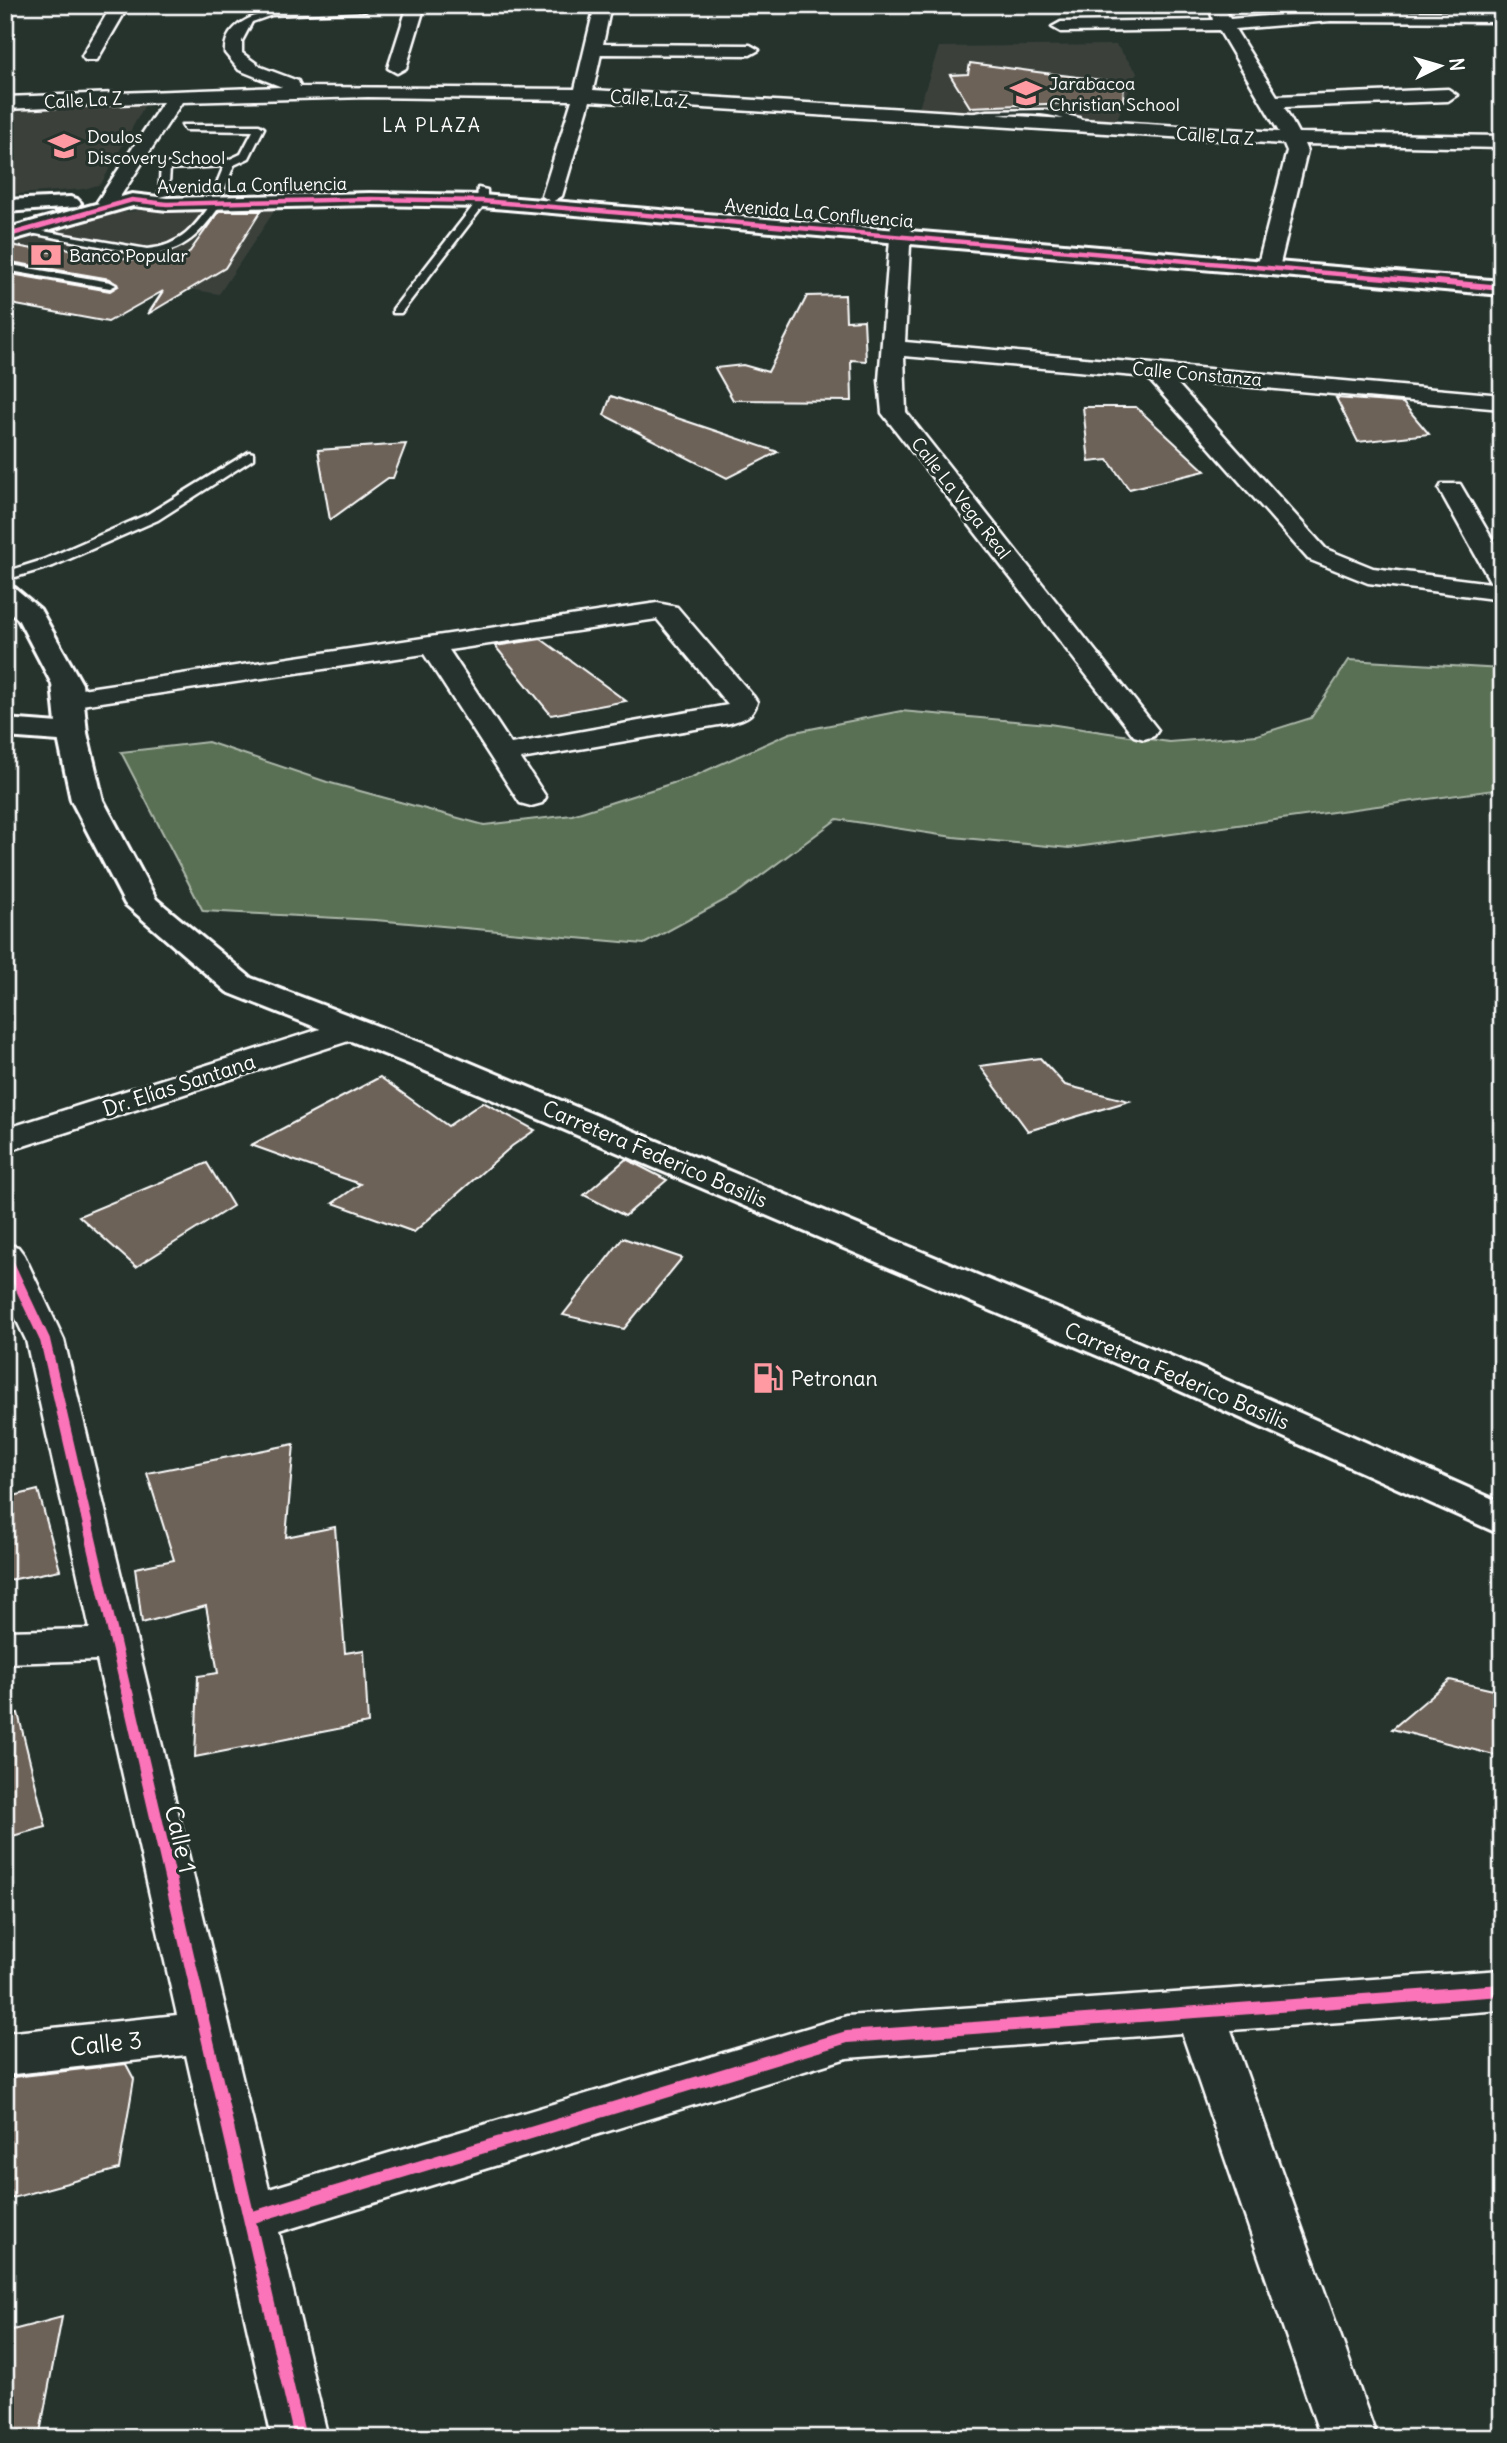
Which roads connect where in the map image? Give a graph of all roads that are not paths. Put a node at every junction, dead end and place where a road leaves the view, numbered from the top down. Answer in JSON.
{"nodes":[{"id":1,"x":121,"y":5,"type":"edge"},
{"id":2,"x":365,"y":5,"type":"edge"},
{"id":3,"x":417,"y":5,"type":"edge"},
{"id":4,"x":603,"y":5,"type":"edge"},
{"id":5,"x":1215,"y":5,"type":"edge"},
{"id":6,"x":1502,"y":17,"type":"edge"},
{"id":7,"x":1224,"y":25,"type":"junction"},
{"id":8,"x":1061,"y":27,"type":"dead end"},
{"id":9,"x":593,"y":49,"type":"junction"},
{"id":10,"x":750,"y":50,"type":"dead end"},
{"id":11,"x":91,"y":57,"type":"dead end"},
{"id":12,"x":397,"y":68,"type":"dead end"},
{"id":13,"x":309,"y":92,"type":"junction"},
{"id":14,"x":583,"y":95,"type":"junction"},
{"id":15,"x":1448,"y":95,"type":"dead end"},
{"id":16,"x":177,"y":96,"type":"junction"},
{"id":17,"x":1272,"y":102,"type":"junction"},
{"id":18,"x":5,"y":103,"type":"edge"},
{"id":19,"x":186,"y":127,"type":"dead end"},
{"id":20,"x":1293,"y":141,"type":"junction"},
{"id":21,"x":1502,"y":142,"type":"edge"},
{"id":22,"x":230,"y":163,"type":"junction"},
{"id":23,"x":163,"y":195,"type":"junction"},
{"id":24,"x":482,"y":196,"type":"junction"},
{"id":25,"x":552,"y":196,"type":"junction"},
{"id":26,"x":218,"y":198,"type":"junction"},
{"id":27,"x":132,"y":200,"type":"junction"},
{"id":28,"x":107,"y":201,"type":"junction"},
{"id":29,"x":5,"y":206,"type":"edge"},
{"id":30,"x":901,"y":231,"type":"junction"},
{"id":31,"x":15,"y":234,"type":"edge"},
{"id":32,"x":1269,"y":262,"type":"junction"},
{"id":33,"x":5,"y":267,"type":"edge"},
{"id":34,"x":1502,"y":277,"type":"edge"},
{"id":35,"x":110,"y":285,"type":"dead end"},
{"id":36,"x":1502,"y":288,"type":"edge"},
{"id":37,"x":397,"y":311,"type":"dead end"},
{"id":38,"x":892,"y":348,"type":"junction"},
{"id":39,"x":1154,"y":370,"type":"junction"},
{"id":40,"x":1502,"y":402,"type":"edge"},
{"id":41,"x":249,"y":456,"type":"dead end"},
{"id":42,"x":1451,"y":489,"type":"dead end"},
{"id":43,"x":5,"y":576,"type":"edge"},
{"id":44,"x":1502,"y":580,"type":"edge"},
{"id":45,"x":1502,"y":592,"type":"edge"},
{"id":46,"x":5,"y":594,"type":"edge"},
{"id":47,"x":432,"y":646,"type":"junction"},
{"id":48,"x":70,"y":716,"type":"junction"},
{"id":49,"x":5,"y":728,"type":"edge"},
{"id":50,"x":1144,"y":730,"type":"dead end"},
{"id":51,"x":502,"y":754,"type":"junction"},
{"id":52,"x":531,"y":797,"type":"dead end"},
{"id":53,"x":352,"y":1029,"type":"junction"},
{"id":54,"x":5,"y":1141,"type":"edge"},
{"id":55,"x":5,"y":1255,"type":"edge"},
{"id":56,"x":1502,"y":1520,"type":"edge"},
{"id":57,"x":116,"y":1644,"type":"junction"},
{"id":58,"x":5,"y":1647,"type":"edge"},
{"id":59,"x":1502,"y":1990,"type":"edge"},
{"id":60,"x":1200,"y":2011,"type":"junction"},
{"id":61,"x":206,"y":2032,"type":"junction"},
{"id":62,"x":5,"y":2054,"type":"edge"},
{"id":63,"x":250,"y":2218,"type":"junction"},
{"id":64,"x":300,"y":2438,"type":"edge"},
{"id":65,"x":1349,"y":2438,"type":"edge"}],
"edges":[{"from":1,"to":11,"type":"street"},
{"from":2,"to":13,"type":"street"},
{"from":3,"to":12,"type":"street"},
{"from":4,"to":9,"type":"street"},
{"from":5,"to":7,"type":"street"},
{"from":6,"to":7,"type":"street"},
{"from":7,"to":8,"type":"street"},
{"from":7,"to":17,"type":"street"},
{"from":9,"to":10,"type":"street"},
{"from":9,"to":14,"type":"street"},
{"from":13,"to":14,"type":"street","name":"Calle La Z"},
{"from":13,"to":16,"type":"street","name":"Calle La Z"},
{"from":14,"to":20,"type":"street","name":"Calle La Z"},
{"from":14,"to":25,"type":"street"},
{"from":15,"to":17,"type":"street"},
{"from":16,"to":18,"type":"street","name":"Calle La Z"},
{"from":16,"to":28,"type":"street"},
{"from":17,"to":20,"type":"street"},
{"from":19,"to":22,"type":"lane"},
{"from":20,"to":21,"type":"street","name":"Calle La Z"},
{"from":20,"to":32,"type":"street"},
{"from":22,"to":23,"type":"lane"},
{"from":22,"to":26,"type":"lane"},
{"from":23,"to":26,"type":"street","name":"Avenida La Confluencia"},
{"from":23,"to":27,"type":"street","name":"Avenida La Confluencia"},
{"from":24,"to":25,"type":"street","name":"Avenida La Confluencia"},
{"from":24,"to":26,"type":"street","name":"Avenida La Confluencia"},
{"from":24,"to":30,"type":"street","name":"Avenida La Confluencia"},
{"from":24,"to":37,"type":"lane"},
{"from":25,"to":30,"type":"street","name":"Avenida La Confluencia"},
{"from":26,"to":27,"type":"street","name":"Avenida La Confluencia"},
{"from":26,"to":31,"type":"lane"},
{"from":27,"to":28,"type":"street"},
{"from":27,"to":31,"type":"street"},
{"from":28,"to":29,"type":"street"},
{"from":30,"to":32,"type":"street","name":"Avenida La Confluencia"},
{"from":30,"to":38,"type":"street","name":"Calle La Vega Real"},
{"from":32,"to":34,"type":"street","name":"Avenida La Confluencia"},
{"from":32,"to":36,"type":"street","name":"Avenida La Confluencia"},
{"from":33,"to":35,"type":"lane"},
{"from":38,"to":39,"type":"street","name":"Calle Constanza"},
{"from":38,"to":50,"type":"street","name":"Calle La Vega Real"},
{"from":39,"to":40,"type":"street","name":"Calle Constanza"},
{"from":39,"to":45,"type":"street"},
{"from":41,"to":43,"type":"lane"},
{"from":42,"to":44,"type":"street"},
{"from":46,"to":48,"type":"street","name":"Carretera Federico Basilis"},
{"from":47,"to":48,"type":"street"},
{"from":47,"to":51,"type":"street"},
{"from":47,"to":51,"type":"street"},
{"from":48,"to":49,"type":"street"},
{"from":48,"to":53,"type":"street","name":"Carretera Federico Basilis"},
{"from":51,"to":52,"type":"street"},
{"from":53,"to":54,"type":"street","name":"Dr. Elías Santana"},
{"from":53,"to":56,"type":"street","name":"Carretera Federico Basilis"},
{"from":55,"to":57,"type":"street","name":"Calle 1"},
{"from":57,"to":58,"type":"street"},
{"from":57,"to":61,"type":"street","name":"Calle 1"},
{"from":59,"to":60,"type":"street"},
{"from":60,"to":63,"type":"street"},
{"from":60,"to":65,"type":"street"},
{"from":61,"to":62,"type":"street","name":"Calle 3"},
{"from":61,"to":63,"type":"street","name":"Calle 1"},
{"from":63,"to":64,"type":"street","name":"Calle 1"}]}
